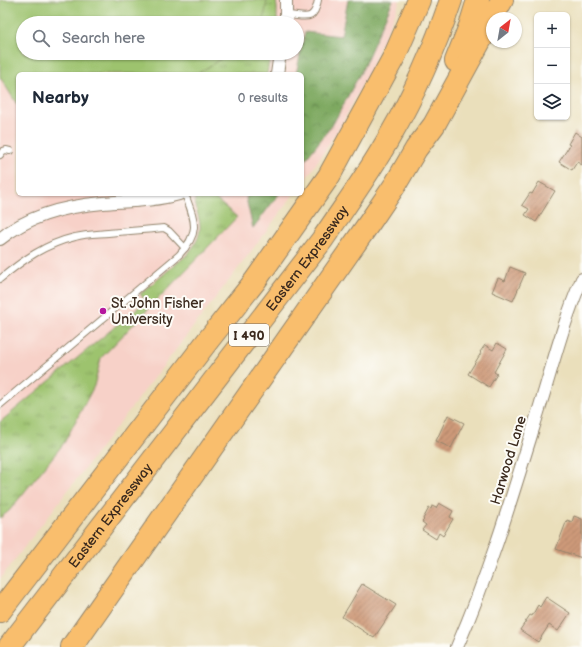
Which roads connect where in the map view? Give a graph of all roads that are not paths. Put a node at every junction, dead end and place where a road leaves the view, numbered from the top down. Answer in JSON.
{"nodes":[{"id":1,"x":286,"y":0,"type":"edge"},
{"id":2,"x":318,"y":0,"type":"edge"},
{"id":3,"x":419,"y":0,"type":"edge"},
{"id":4,"x":451,"y":0,"type":"edge"},
{"id":5,"x":478,"y":0,"type":"edge"},
{"id":6,"x":502,"y":0,"type":"edge"},
{"id":7,"x":495,"y":12,"type":"edge"},
{"id":8,"x":286,"y":16,"type":"edge"},
{"id":9,"x":304,"y":17,"type":"edge"},
{"id":10,"x":486,"y":29,"type":"edge"},
{"id":11,"x":279,"y":60,"type":"edge"},
{"id":12,"x":276,"y":72,"type":"edge"},
{"id":13,"x":416,"y":149,"type":"junction"},
{"id":14,"x":10,"y":151,"type":"dead end"},
{"id":15,"x":0,"y":155,"type":"edge"},
{"id":16,"x":172,"y":196,"type":"edge"},
{"id":17,"x":186,"y":196,"type":"edge"},
{"id":18,"x":0,"y":238,"type":"edge"},
{"id":19,"x":185,"y":248,"type":"junction"},
{"id":20,"x":1,"y":276,"type":"edge"},
{"id":21,"x":582,"y":279,"type":"edge"},
{"id":22,"x":0,"y":405,"type":"edge"},
{"id":23,"x":0,"y":611,"type":"edge"},
{"id":24,"x":9,"y":647,"type":"edge"},
{"id":25,"x":72,"y":647,"type":"edge"},
{"id":26,"x":458,"y":647,"type":"edge"}],
"edges":[{"from":1,"to":8,"type":"street"},
{"from":2,"to":9,"type":"lane"},
{"from":3,"to":23,"type":"highway","name":"Eastern Expressway","number":"I 490"},
{"from":4,"to":24,"type":"highway","name":"Eastern Expressway","number":"I 490"},
{"from":5,"to":13,"type":"highway"},
{"from":6,"to":7,"type":"highway"},
{"from":10,"to":13,"type":"highway"},
{"from":11,"to":12,"type":"street"},
{"from":13,"to":25,"type":"highway"},
{"from":14,"to":15,"type":"lane"},
{"from":16,"to":18,"type":"street"},
{"from":17,"to":19,"type":"lane"},
{"from":19,"to":20,"type":"lane"},
{"from":19,"to":22,"type":"lane"},
{"from":21,"to":26,"type":"street","name":"Harwood Lane"}]}
